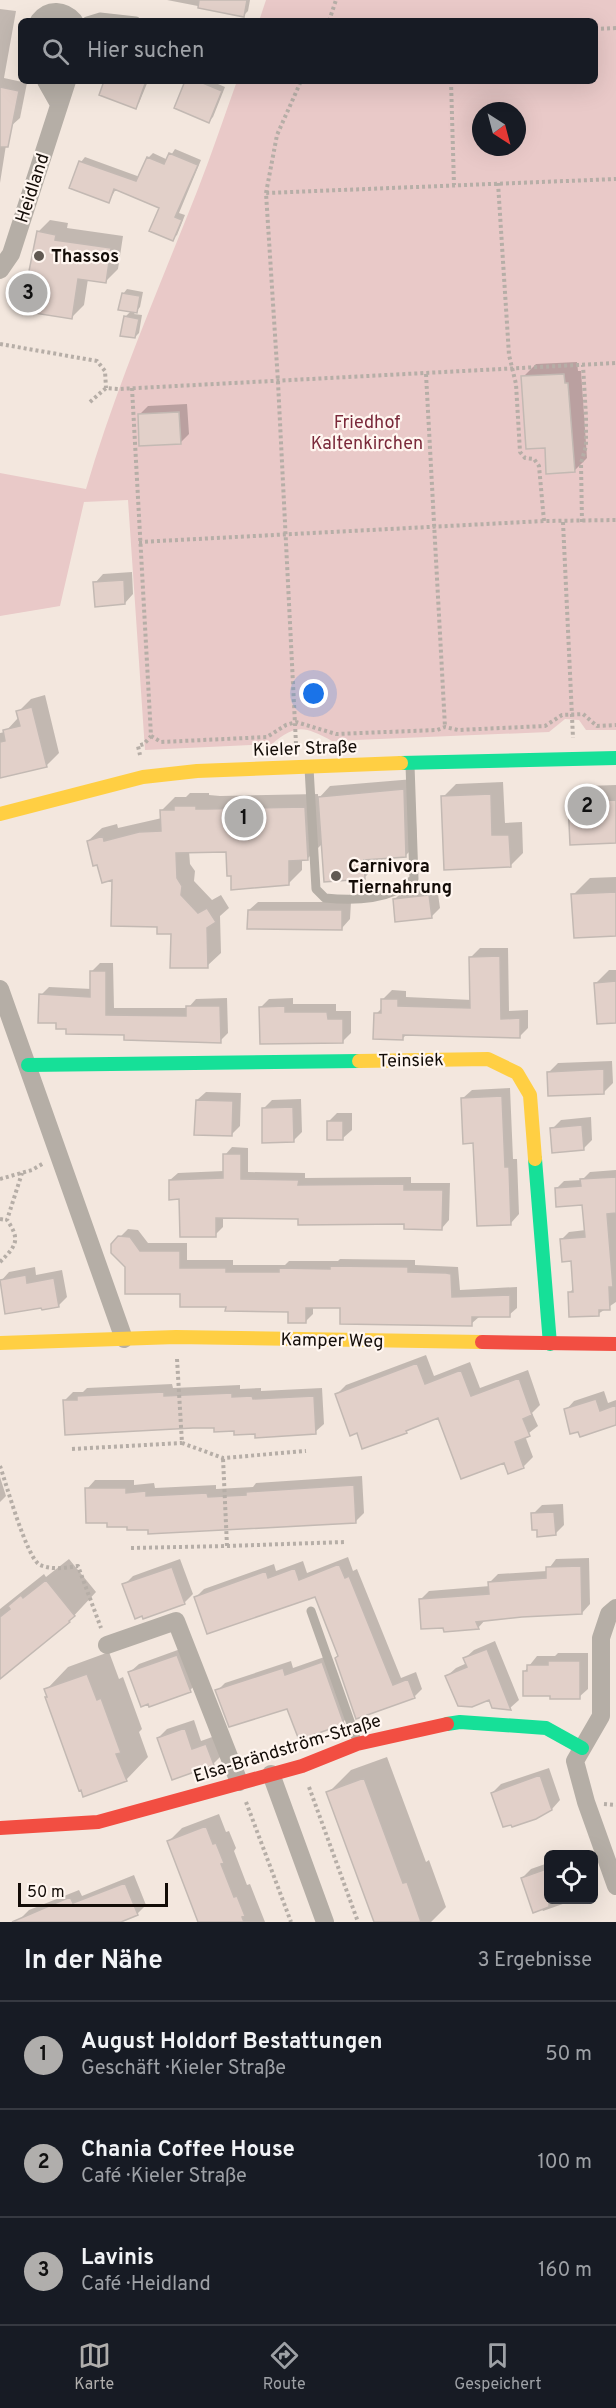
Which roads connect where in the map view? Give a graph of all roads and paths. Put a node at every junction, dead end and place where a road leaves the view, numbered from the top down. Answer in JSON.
{"nodes":[{"id":1,"x":336,"y":0,"type":"edge"},
{"id":2,"x":41,"y":18,"type":"edge"},
{"id":3,"x":71,"y":18,"type":"edge"},
{"id":4,"x":329,"y":18,"type":"edge"},
{"id":5,"x":616,"y":28,"type":"edge"},
{"id":6,"x":598,"y":29,"type":"edge"},
{"id":7,"x":48,"y":84,"type":"edge"},
{"id":8,"x":66,"y":84,"type":"edge"},
{"id":9,"x":300,"y":84,"type":"edge"},
{"id":10,"x":451,"y":84,"type":"edge"},
{"id":11,"x":58,"y":104,"type":"junction"},
{"id":12,"x":616,"y":179,"type":"edge"},
{"id":13,"x":498,"y":183,"type":"junction"},
{"id":14,"x":454,"y":185,"type":"junction"},
{"id":15,"x":266,"y":193,"type":"junction"},
{"id":16,"x":0,"y":270,"type":"edge"},
{"id":17,"x":0,"y":344,"type":"edge"},
{"id":18,"x":616,"y":363,"type":"edge"},
{"id":19,"x":582,"y":365,"type":"junction"},
{"id":20,"x":513,"y":369,"type":"junction"},
{"id":21,"x":426,"y":374,"type":"junction"},
{"id":22,"x":278,"y":382,"type":"junction"},
{"id":23,"x":106,"y":388,"type":"junction"},
{"id":24,"x":132,"y":388,"type":"junction"},
{"id":25,"x":90,"y":402,"type":"dead end"},
{"id":26,"x":616,"y":520,"type":"edge"},
{"id":27,"x":544,"y":521,"type":"junction"},
{"id":28,"x":563,"y":522,"type":"junction"},
{"id":29,"x":582,"y":522,"type":"junction"},
{"id":30,"x":434,"y":527,"type":"junction"},
{"id":31,"x":286,"y":535,"type":"junction"},
{"id":32,"x":139,"y":542,"type":"junction"},
{"id":33,"x":573,"y":714,"type":"junction"},
{"id":34,"x":296,"y":722,"type":"junction"},
{"id":35,"x":616,"y":725,"type":"edge"},
{"id":36,"x":445,"y":727,"type":"junction"},
{"id":37,"x":151,"y":736,"type":"junction"},
{"id":38,"x":616,"y":758,"type":"edge"},
{"id":39,"x":573,"y":759,"type":"junction"},
{"id":40,"x":410,"y":764,"type":"junction"},
{"id":41,"x":309,"y":766,"type":"junction"},
{"id":42,"x":143,"y":777,"type":"junction"},
{"id":43,"x":0,"y":814,"type":"edge"},
{"id":44,"x":0,"y":988,"type":"edge"},
{"id":45,"x":28,"y":1065,"type":"junction"},
{"id":46,"x":59,"y":1153,"type":"junction"},
{"id":47,"x":22,"y":1173,"type":"junction"},
{"id":48,"x":0,"y":1179,"type":"edge"},
{"id":49,"x":0,"y":1219,"type":"edge"},
{"id":50,"x":8,"y":1220,"type":"junction"},
{"id":51,"x":1,"y":1260,"type":"edge"},
{"id":52,"x":176,"y":1337,"type":"junction"},
{"id":53,"x":124,"y":1339,"type":"junction"},
{"id":54,"x":0,"y":1343,"type":"edge"},
{"id":55,"x":49,"y":1343,"type":"junction"},
{"id":56,"x":550,"y":1344,"type":"junction"},
{"id":57,"x":616,"y":1344,"type":"edge"},
{"id":58,"x":0,"y":1356,"type":"edge"},
{"id":59,"x":182,"y":1443,"type":"junction"},
{"id":60,"x":72,"y":1449,"type":"dead end"},
{"id":61,"x":306,"y":1452,"type":"dead end"},
{"id":62,"x":223,"y":1458,"type":"junction"},
{"id":63,"x":0,"y":1466,"type":"edge"},
{"id":64,"x":345,"y":1542,"type":"dead end"},
{"id":65,"x":227,"y":1546,"type":"junction"},
{"id":66,"x":131,"y":1548,"type":"dead end"},
{"id":67,"x":616,"y":1608,"type":"edge"},
{"id":68,"x":311,"y":1611,"type":"dead end"},
{"id":69,"x":107,"y":1646,"type":"joint"},
{"id":70,"x":357,"y":1744,"type":"junction"},
{"id":71,"x":582,"y":1748,"type":"junction"},
{"id":72,"x":302,"y":1766,"type":"junction"},
{"id":73,"x":272,"y":1774,"type":"junction"},
{"id":74,"x":239,"y":1782,"type":"junction"},
{"id":75,"x":0,"y":1828,"type":"edge"},
{"id":76,"x":616,"y":1886,"type":"edge"},
{"id":77,"x":291,"y":1922,"type":"edge"},
{"id":78,"x":325,"y":1922,"type":"edge"},
{"id":79,"x":358,"y":1922,"type":"edge"}],
"edges":[{"from":1,"to":4,"type":"path"},
{"from":2,"to":3,"type":"street"},
{"from":5,"to":6,"type":"path"},
{"from":7,"to":11,"type":"street"},
{"from":8,"to":11,"type":"street","name":"Heidland"},
{"from":9,"to":15,"type":"path"},
{"from":10,"to":14,"type":"path"},
{"from":11,"to":16,"type":"street","name":"Heidland"},
{"from":12,"to":13,"type":"path"},
{"from":13,"to":14,"type":"path"},
{"from":13,"to":20,"type":"path"},
{"from":14,"to":15,"type":"path"},
{"from":15,"to":22,"type":"path"},
{"from":17,"to":23,"type":"path"},
{"from":18,"to":19,"type":"path"},
{"from":19,"to":20,"type":"path"},
{"from":19,"to":29,"type":"path"},
{"from":20,"to":21,"type":"path"},
{"from":20,"to":27,"type":"path"},
{"from":21,"to":22,"type":"path"},
{"from":21,"to":30,"type":"path"},
{"from":22,"to":24,"type":"path"},
{"from":22,"to":31,"type":"path"},
{"from":23,"to":24,"type":"path"},
{"from":23,"to":25,"type":"path"},
{"from":24,"to":32,"type":"path"},
{"from":26,"to":29,"type":"path"},
{"from":27,"to":28,"type":"path"},
{"from":27,"to":30,"type":"path"},
{"from":28,"to":29,"type":"path"},
{"from":28,"to":33,"type":"path"},
{"from":30,"to":31,"type":"path"},
{"from":30,"to":36,"type":"path"},
{"from":31,"to":32,"type":"path"},
{"from":31,"to":34,"type":"path"},
{"from":32,"to":37,"type":"path"},
{"from":33,"to":35,"type":"path"},
{"from":33,"to":36,"type":"path"},
{"from":33,"to":39,"type":"path"},
{"from":34,"to":36,"type":"path"},
{"from":34,"to":37,"type":"path"},
{"from":37,"to":42,"type":"path"},
{"from":38,"to":39,"type":"street","name":"Kieler Straße"},
{"from":39,"to":40,"type":"street","name":"Kieler Straße"},
{"from":40,"to":41,"type":"street","name":"Kieler Straße"},
{"from":40,"to":41,"type":"lane"},
{"from":41,"to":42,"type":"street","name":"Kieler Straße"},
{"from":42,"to":43,"type":"street","name":"Kieler Straße"},
{"from":44,"to":45,"type":"street"},
{"from":45,"to":46,"type":"street"},
{"from":45,"to":56,"type":"street","name":"Teinsiek"},
{"from":46,"to":47,"type":"path"},
{"from":46,"to":53,"type":"street"},
{"from":47,"to":48,"type":"path"},
{"from":47,"to":50,"type":"path"},
{"from":49,"to":50,"type":"path"},
{"from":50,"to":51,"type":"path"},
{"from":52,"to":53,"type":"street","name":"Kamper Weg"},
{"from":52,"to":56,"type":"street","name":"Kamper Weg"},
{"from":52,"to":59,"type":"path"},
{"from":53,"to":55,"type":"street","name":"Kamper Weg"},
{"from":54,"to":55,"type":"street","name":"Kamper Weg"},
{"from":55,"to":58,"type":"street","name":"Kamper Weg"},
{"from":56,"to":57,"type":"street","name":"Kamper Weg"},
{"from":59,"to":60,"type":"path"},
{"from":59,"to":62,"type":"path"},
{"from":61,"to":62,"type":"path"},
{"from":62,"to":65,"type":"path"},
{"from":63,"to":69,"type":"path"},
{"from":64,"to":65,"type":"path"},
{"from":65,"to":66,"type":"path"},
{"from":67,"to":71,"type":"street"},
{"from":68,"to":70,"type":"lane"},
{"from":69,"to":74,"type":"street"},
{"from":70,"to":71,"type":"street","name":"Elsa-Brändström-Straße"},
{"from":70,"to":72,"type":"street","name":"Elsa-Brändström-Straße"},
{"from":71,"to":76,"type":"street"},
{"from":72,"to":73,"type":"street","name":"Elsa-Brändström-Straße"},
{"from":72,"to":79,"type":"path"},
{"from":73,"to":74,"type":"street","name":"Elsa-Brändström-Straße"},
{"from":73,"to":78,"type":"street"},
{"from":74,"to":75,"type":"street","name":"Elsa-Brändström-Straße"},
{"from":74,"to":77,"type":"path"}]}
